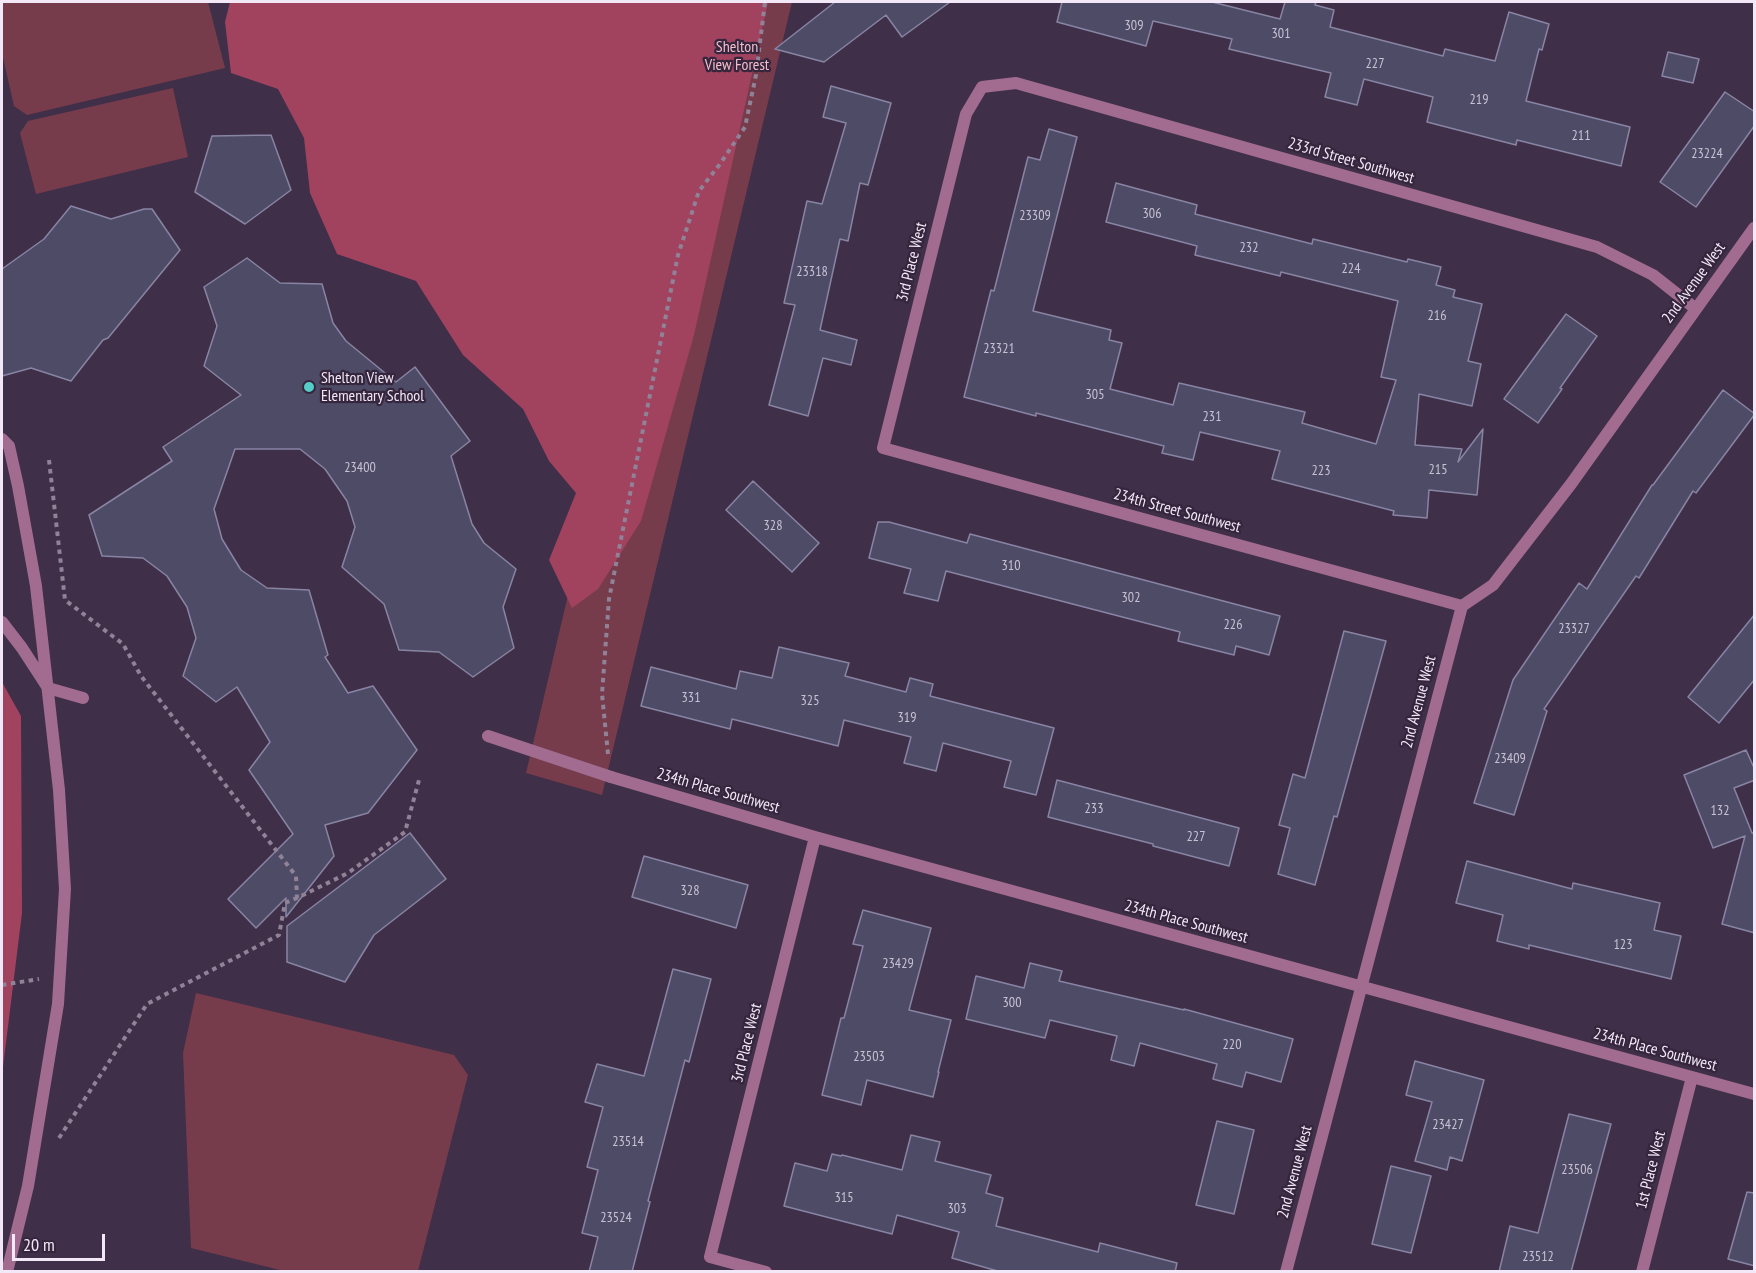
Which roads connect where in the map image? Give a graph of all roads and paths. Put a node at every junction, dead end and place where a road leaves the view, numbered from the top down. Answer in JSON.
{"nodes":[{"id":1,"x":765,"y":2,"type":"edge"},
{"id":2,"x":982,"y":87,"type":"joint"},
{"id":3,"x":1755,"y":228,"type":"edge"},
{"id":4,"x":1696,"y":309,"type":"junction"},
{"id":5,"x":2,"y":439,"type":"edge"},
{"id":6,"x":883,"y":448,"type":"joint"},
{"id":7,"x":50,"y":460,"type":"dead end"},
{"id":8,"x":1462,"y":606,"type":"junction"},
{"id":9,"x":2,"y":622,"type":"edge"},
{"id":10,"x":48,"y":688,"type":"junction"},
{"id":11,"x":83,"y":698,"type":"dead end"},
{"id":12,"x":488,"y":736,"type":"dead end"},
{"id":13,"x":611,"y":777,"type":"junction"},
{"id":14,"x":419,"y":780,"type":"dead end"},
{"id":15,"x":815,"y":837,"type":"junction"},
{"id":16,"x":297,"y":898,"type":"junction"},
{"id":17,"x":60,"y":975,"type":"junction"},
{"id":18,"x":2,"y":985,"type":"edge"},
{"id":19,"x":1361,"y":987,"type":"junction"},
{"id":20,"x":1692,"y":1077,"type":"junction"},
{"id":21,"x":1755,"y":1094,"type":"edge"},
{"id":22,"x":59,"y":1138,"type":"dead end"},
{"id":23,"x":7,"y":1272,"type":"edge"},
{"id":24,"x":766,"y":1272,"type":"edge"},
{"id":25,"x":1287,"y":1272,"type":"edge"},
{"id":26,"x":1642,"y":1272,"type":"edge"}],
"edges":[{"from":1,"to":13,"type":"path"},
{"from":2,"to":4,"type":"street","name":"233rd Street Southwest"},
{"from":2,"to":6,"type":"street","name":"3rd Place West"},
{"from":3,"to":4,"type":"street","name":"2nd Avenue West"},
{"from":4,"to":8,"type":"street","name":"2nd Avenue West"},
{"from":5,"to":10,"type":"street"},
{"from":6,"to":8,"type":"street","name":"234th Street Southwest"},
{"from":7,"to":16,"type":"path"},
{"from":8,"to":19,"type":"street","name":"2nd Avenue West"},
{"from":9,"to":10,"type":"street"},
{"from":10,"to":11,"type":"street"},
{"from":10,"to":17,"type":"street"},
{"from":12,"to":13,"type":"street","name":"234th Place Southwest"},
{"from":13,"to":15,"type":"street","name":"234th Place Southwest"},
{"from":14,"to":16,"type":"path"},
{"from":15,"to":19,"type":"street","name":"234th Place Southwest"},
{"from":15,"to":24,"type":"street","name":"3rd Place West"},
{"from":16,"to":22,"type":"path"},
{"from":17,"to":18,"type":"path"},
{"from":17,"to":23,"type":"street"},
{"from":19,"to":20,"type":"street","name":"234th Place Southwest"},
{"from":19,"to":25,"type":"street","name":"2nd Avenue West"},
{"from":20,"to":21,"type":"street","name":"234th Place Southwest"},
{"from":20,"to":26,"type":"street","name":"1st Place West"}]}
